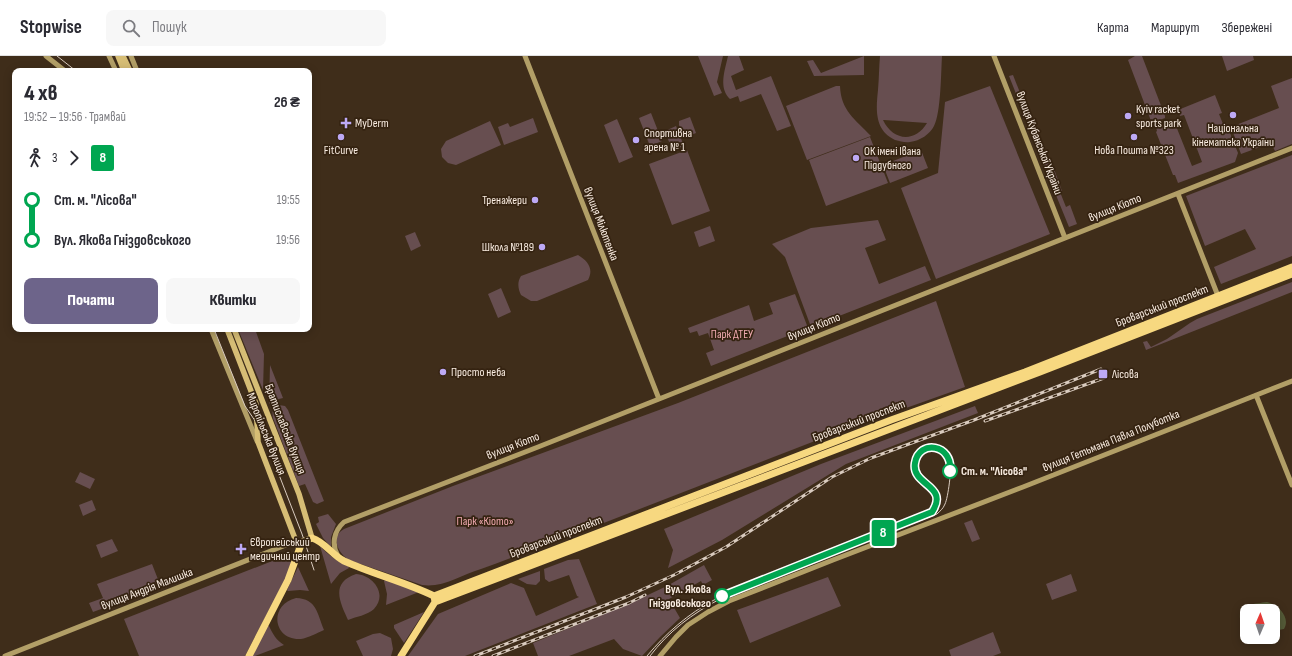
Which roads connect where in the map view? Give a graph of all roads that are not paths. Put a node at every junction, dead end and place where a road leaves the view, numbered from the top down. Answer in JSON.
{"nodes":[{"id":1,"x":46,"y":56,"type":"edge"},
{"id":2,"x":109,"y":56,"type":"edge"},
{"id":3,"x":118,"y":56,"type":"edge"},
{"id":4,"x":123,"y":56,"type":"edge"},
{"id":5,"x":131,"y":56,"type":"edge"},
{"id":6,"x":525,"y":56,"type":"edge"},
{"id":7,"x":994,"y":56,"type":"edge"},
{"id":8,"x":61,"y":68,"type":"edge"},
{"id":9,"x":115,"y":68,"type":"edge"},
{"id":10,"x":123,"y":68,"type":"edge"},
{"id":11,"x":129,"y":68,"type":"edge"},
{"id":12,"x":136,"y":68,"type":"edge"},
{"id":13,"x":1292,"y":148,"type":"edge"},
{"id":14,"x":1178,"y":194,"type":"junction"},
{"id":15,"x":1065,"y":238,"type":"junction"},
{"id":16,"x":1292,"y":267,"type":"edge"},
{"id":17,"x":1292,"y":274,"type":"edge"},
{"id":18,"x":1218,"y":296,"type":"junction"},
{"id":19,"x":212,"y":332,"type":"edge"},
{"id":20,"x":228,"y":332,"type":"edge"},
{"id":21,"x":235,"y":332,"type":"edge"},
{"id":22,"x":1292,"y":381,"type":"edge"},
{"id":23,"x":1256,"y":395,"type":"junction"},
{"id":24,"x":659,"y":399,"type":"junction"},
{"id":25,"x":257,"y":407,"type":"junction"},
{"id":26,"x":268,"y":409,"type":"junction"},
{"id":27,"x":258,"y":442,"type":"junction"},
{"id":28,"x":1292,"y":485,"type":"edge"},
{"id":29,"x":312,"y":538,"type":"junction"},
{"id":30,"x":296,"y":541,"type":"junction"},
{"id":31,"x":299,"y":549,"type":"junction"},
{"id":32,"x":338,"y":557,"type":"junction"},
{"id":33,"x":435,"y":599,"type":"junction"},
{"id":34,"x":5,"y":656,"type":"edge"},
{"id":35,"x":250,"y":656,"type":"edge"},
{"id":36,"x":401,"y":656,"type":"edge"},
{"id":37,"x":660,"y":656,"type":"edge"}],
"edges":[{"from":1,"to":8,"type":"street"},
{"from":2,"to":9,"type":"street"},
{"from":3,"to":10,"type":"main road"},
{"from":4,"to":11,"type":"main road"},
{"from":5,"to":12,"type":"street"},
{"from":6,"to":24,"type":"street","name":"вулиця Мілютенка"},
{"from":7,"to":15,"type":"street","name":"вулиця Кубанської України"},
{"from":13,"to":14,"type":"street","name":"вулиця Кіото"},
{"from":14,"to":15,"type":"street","name":"вулиця Кіото"},
{"from":14,"to":18,"type":"street"},
{"from":15,"to":24,"type":"street","name":"вулиця Кіото"},
{"from":16,"to":18,"type":"highway","name":"Броварський проспект"},
{"from":17,"to":33,"type":"highway","name":"Броварський проспект"},
{"from":18,"to":33,"type":"highway","name":"Броварський проспект"},
{"from":19,"to":27,"type":"street","name":"Миропільська вулиця"},
{"from":20,"to":25,"type":"main road","name":"Братиславська вулиця"},
{"from":21,"to":26,"type":"main road","name":"Братиславська вулиця"},
{"from":22,"to":23,"type":"street","name":"вулиця Гетьмана Павла Полуботка"},
{"from":23,"to":28,"type":"street"},
{"from":23,"to":37,"type":"street","name":"вулиця Гетьмана Павла Полуботка"},
{"from":24,"to":32,"type":"street","name":"вулиця Кіото"},
{"from":25,"to":26,"type":"main road"},
{"from":25,"to":27,"type":"main road","name":"Братиславська вулиця"},
{"from":26,"to":29,"type":"main road","name":"Братиславська вулиця"},
{"from":27,"to":30,"type":"main road","name":"Миропільська вулиця"},
{"from":29,"to":31,"type":"highway"},
{"from":29,"to":32,"type":"highway"},
{"from":30,"to":31,"type":"main road","name":"Миропільська вулиця"},
{"from":30,"to":34,"type":"street","name":"вулиця Андрія Малишка"},
{"from":31,"to":35,"type":"highway"},
{"from":32,"to":33,"type":"highway"},
{"from":33,"to":36,"type":"highway"}]}
